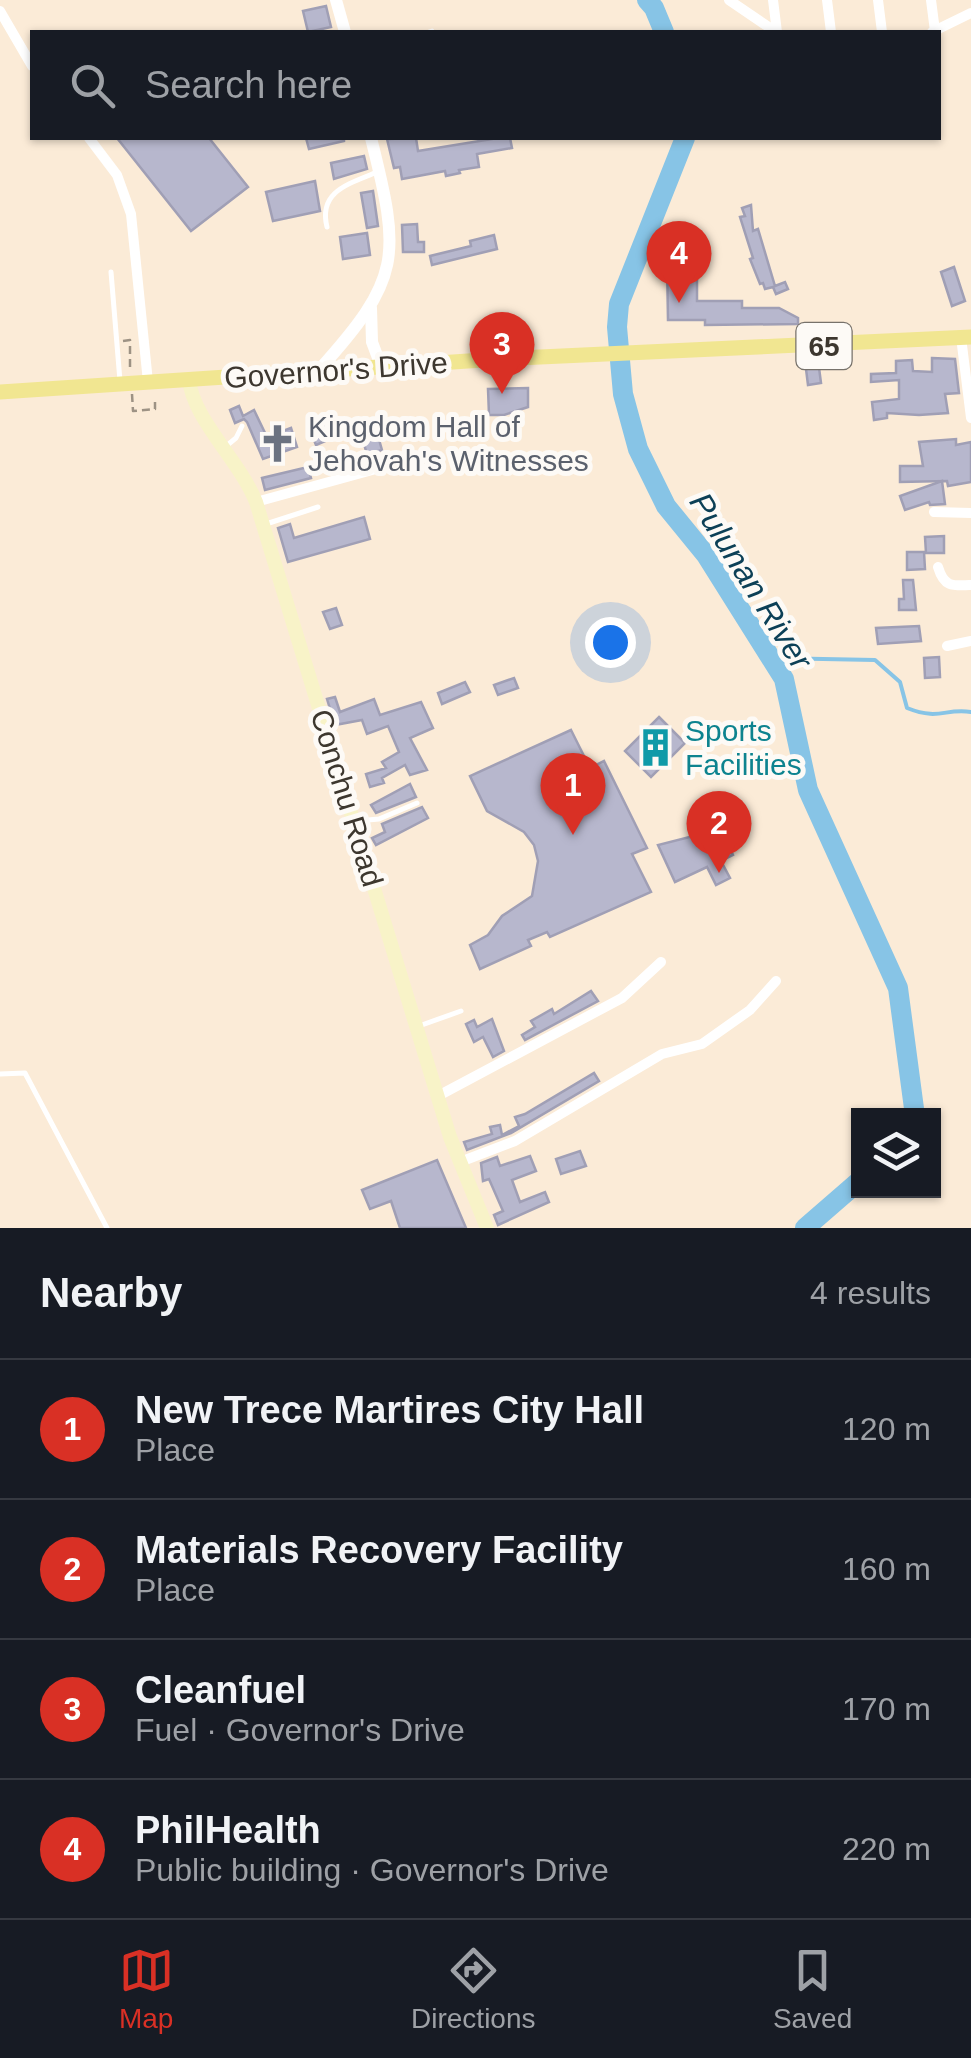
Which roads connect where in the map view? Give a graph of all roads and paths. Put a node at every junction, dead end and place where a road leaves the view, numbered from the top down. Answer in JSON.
{"nodes":[{"id":1,"x":336,"y":0,"type":"edge"},
{"id":2,"x":729,"y":0,"type":"edge"},
{"id":3,"x":774,"y":0,"type":"edge"},
{"id":4,"x":827,"y":0,"type":"edge"},
{"id":5,"x":878,"y":0,"type":"edge"},
{"id":6,"x":931,"y":0,"type":"edge"},
{"id":7,"x":0,"y":12,"type":"edge"},
{"id":8,"x":971,"y":13,"type":"edge"},
{"id":9,"x":344,"y":30,"type":"edge"},
{"id":10,"x":774,"y":30,"type":"edge"},
{"id":11,"x":777,"y":30,"type":"edge"},
{"id":12,"x":831,"y":30,"type":"edge"},
{"id":13,"x":882,"y":30,"type":"edge"},
{"id":14,"x":934,"y":30,"type":"edge"},
{"id":15,"x":938,"y":30,"type":"edge"},
{"id":16,"x":30,"y":63,"type":"edge"},
{"id":17,"x":90,"y":140,"type":"edge"},
{"id":18,"x":372,"y":140,"type":"edge"},
{"id":19,"x":380,"y":171,"type":"junction"},
{"id":20,"x":327,"y":226,"type":"dead end"},
{"id":21,"x":111,"y":272,"type":"dead end"},
{"id":22,"x":371,"y":308,"type":"junction"},
{"id":23,"x":966,"y":337,"type":"edge"},
{"id":24,"x":130,"y":340,"type":"dead end"},
{"id":25,"x":130,"y":363,"type":"dead end"},
{"id":26,"x":382,"y":366,"type":"junction"},
{"id":27,"x":318,"y":371,"type":"junction"},
{"id":28,"x":189,"y":379,"type":"junction"},
{"id":29,"x":148,"y":382,"type":"junction"},
{"id":30,"x":120,"y":384,"type":"junction"},
{"id":31,"x":0,"y":392,"type":"edge"},
{"id":32,"x":155,"y":402,"type":"dead end"},
{"id":33,"x":132,"y":412,"type":"dead end"},
{"id":34,"x":971,"y":418,"type":"edge"},
{"id":35,"x":242,"y":426,"type":"dead end"},
{"id":36,"x":225,"y":447,"type":"junction"},
{"id":37,"x":405,"y":461,"type":"dead end"},
{"id":38,"x":256,"y":502,"type":"junction"},
{"id":39,"x":318,"y":507,"type":"dead end"},
{"id":40,"x":934,"y":512,"type":"dead end"},
{"id":41,"x":971,"y":514,"type":"edge"},
{"id":42,"x":263,"y":525,"type":"junction"},
{"id":43,"x":938,"y":567,"type":"dead end"},
{"id":44,"x":971,"y":585,"type":"edge"},
{"id":45,"x":971,"y":641,"type":"edge"},
{"id":46,"x":946,"y":646,"type":"dead end"},
{"id":47,"x":417,"y":803,"type":"dead end"},
{"id":48,"x":354,"y":821,"type":"junction"},
{"id":49,"x":661,"y":962,"type":"dead end"},
{"id":50,"x":776,"y":981,"type":"dead end"},
{"id":51,"x":461,"y":1011,"type":"dead end"},
{"id":52,"x":416,"y":1027,"type":"junction"},
{"id":53,"x":0,"y":1074,"type":"edge"},
{"id":54,"x":438,"y":1096,"type":"junction"},
{"id":55,"x":460,"y":1162,"type":"junction"},
{"id":56,"x":107,"y":1228,"type":"edge"},
{"id":57,"x":486,"y":1228,"type":"edge"}],
"edges":[{"from":1,"to":9,"type":"street"},
{"from":2,"to":10,"type":"street"},
{"from":3,"to":11,"type":"street"},
{"from":4,"to":12,"type":"street"},
{"from":5,"to":13,"type":"street"},
{"from":6,"to":14,"type":"street"},
{"from":7,"to":16,"type":"street"},
{"from":8,"to":15,"type":"street"},
{"from":17,"to":29,"type":"street"},
{"from":18,"to":19,"type":"street"},
{"from":19,"to":20,"type":"lane"},
{"from":19,"to":22,"type":"street"},
{"from":21,"to":30,"type":"lane"},
{"from":22,"to":26,"type":"street"},
{"from":22,"to":27,"type":"street"},
{"from":23,"to":26,"type":"main road","name":"Governor's Drive","number":"65"},
{"from":23,"to":34,"type":"street"},
{"from":24,"to":25,"type":"path"},
{"from":26,"to":27,"type":"main road","name":"Governor's Drive","number":"65"},
{"from":27,"to":28,"type":"main road","name":"Governor's Drive","number":"65"},
{"from":28,"to":29,"type":"main road","name":"Governor's Drive","number":"65"},
{"from":28,"to":36,"type":"main road","name":"Conchu Road"},
{"from":29,"to":30,"type":"main road","name":"Governor's Drive","number":"65"},
{"from":30,"to":31,"type":"main road","name":"Governor's Drive","number":"65"},
{"from":32,"to":33,"type":"path"},
{"from":35,"to":36,"type":"lane"},
{"from":36,"to":38,"type":"main road","name":"Conchu Road"},
{"from":37,"to":38,"type":"street"},
{"from":38,"to":42,"type":"main road","name":"Conchu Road"},
{"from":39,"to":42,"type":"lane"},
{"from":40,"to":41,"type":"street"},
{"from":42,"to":48,"type":"main road","name":"Conchu Road"},
{"from":43,"to":44,"type":"street"},
{"from":45,"to":46,"type":"street"},
{"from":47,"to":48,"type":"lane"},
{"from":48,"to":52,"type":"main road","name":"Conchu Road"},
{"from":49,"to":54,"type":"street"},
{"from":50,"to":55,"type":"street"},
{"from":51,"to":52,"type":"lane"},
{"from":52,"to":54,"type":"main road","name":"Conchu Road"},
{"from":53,"to":56,"type":"lane"},
{"from":54,"to":55,"type":"main road","name":"Conchu Road"},
{"from":55,"to":57,"type":"main road","name":"Conchu Road"}]}
